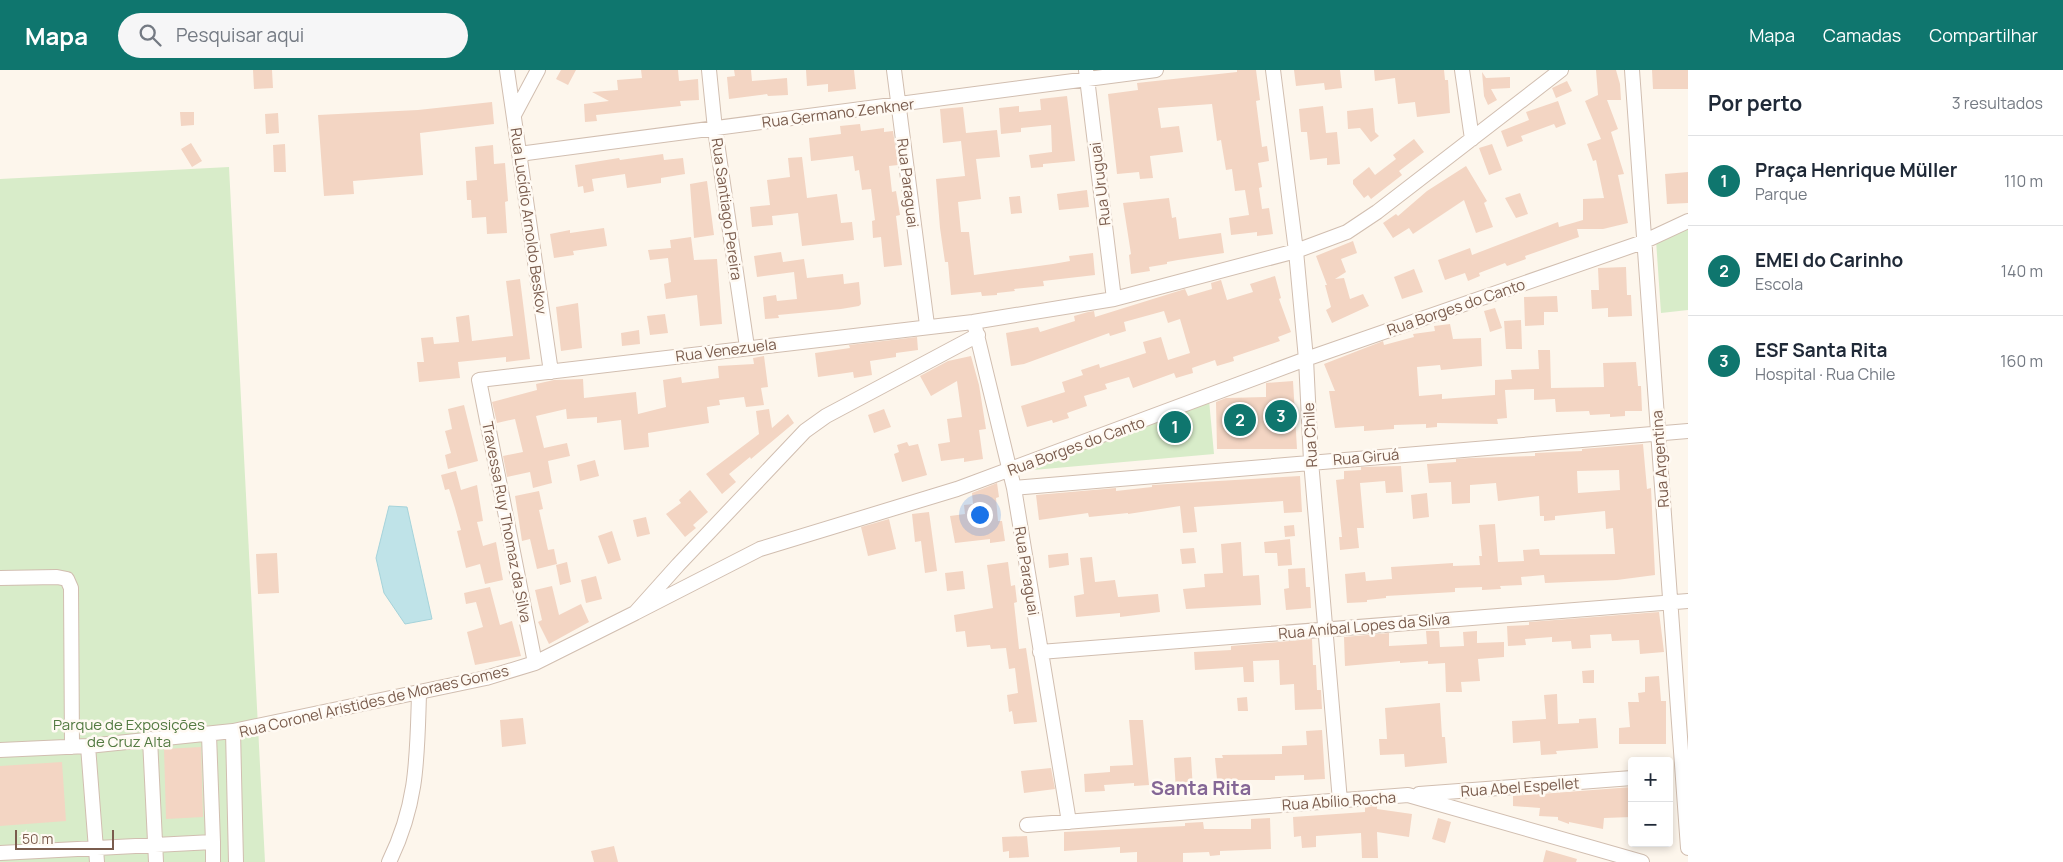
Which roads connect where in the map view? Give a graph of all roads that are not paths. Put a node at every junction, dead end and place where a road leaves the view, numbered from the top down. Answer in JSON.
{"nodes":[{"id":1,"x":507,"y":70,"type":"edge"},
{"id":2,"x":538,"y":70,"type":"edge"},
{"id":3,"x":709,"y":70,"type":"edge"},
{"id":4,"x":894,"y":70,"type":"edge"},
{"id":5,"x":1156,"y":70,"type":"edge"},
{"id":6,"x":1273,"y":70,"type":"edge"},
{"id":7,"x":1462,"y":70,"type":"edge"},
{"id":8,"x":1561,"y":70,"type":"edge"},
{"id":9,"x":1632,"y":70,"type":"edge"},
{"id":10,"x":1087,"y":75,"type":"edge"},
{"id":11,"x":898,"y":105,"type":"junction"},
{"id":12,"x":514,"y":115,"type":"junction"},
{"id":13,"x":715,"y":129,"type":"junction"},
{"id":14,"x":1472,"y":139,"type":"junction"},
{"id":15,"x":519,"y":154,"type":"junction"},
{"id":16,"x":1688,"y":221,"type":"edge"},
{"id":17,"x":1643,"y":242,"type":"junction"},
{"id":18,"x":1296,"y":251,"type":"junction"},
{"id":19,"x":1114,"y":298,"type":"junction"},
{"id":20,"x":973,"y":322,"type":"junction"},
{"id":21,"x":927,"y":325,"type":"junction"},
{"id":22,"x":978,"y":335,"type":"junction"},
{"id":23,"x":747,"y":347,"type":"junction"},
{"id":24,"x":1306,"y":359,"type":"junction"},
{"id":25,"x":551,"y":372,"type":"junction"},
{"id":26,"x":479,"y":380,"type":"joint"},
{"id":27,"x":1688,"y":430,"type":"edge"},
{"id":28,"x":1659,"y":433,"type":"junction"},
{"id":29,"x":1311,"y":461,"type":"junction"},
{"id":30,"x":1010,"y":470,"type":"junction"},
{"id":31,"x":1014,"y":488,"type":"junction"},
{"id":32,"x":0,"y":578,"type":"edge"},
{"id":33,"x":1688,"y":601,"type":"edge"},
{"id":34,"x":1669,"y":602,"type":"junction"},
{"id":35,"x":635,"y":613,"type":"junction"},
{"id":36,"x":1325,"y":629,"type":"junction"},
{"id":37,"x":1040,"y":652,"type":"junction"},
{"id":38,"x":535,"y":663,"type":"junction"},
{"id":39,"x":419,"y":694,"type":"junction"},
{"id":40,"x":233,"y":731,"type":"junction"},
{"id":41,"x":210,"y":735,"type":"junction"},
{"id":42,"x":150,"y":739,"type":"junction"},
{"id":43,"x":88,"y":746,"type":"junction"},
{"id":44,"x":72,"y":747,"type":"junction"},
{"id":45,"x":0,"y":750,"type":"edge"},
{"id":46,"x":1680,"y":774,"type":"edge"},
{"id":47,"x":1628,"y":778,"type":"edge"},
{"id":48,"x":1408,"y":795,"type":"junction"},
{"id":49,"x":1340,"y":800,"type":"junction"},
{"id":50,"x":1069,"y":822,"type":"junction"},
{"id":51,"x":1027,"y":825,"type":"dead end"},
{"id":52,"x":213,"y":842,"type":"junction"},
{"id":53,"x":156,"y":845,"type":"junction"},
{"id":54,"x":97,"y":848,"type":"junction"},
{"id":55,"x":1688,"y":848,"type":"edge"},
{"id":56,"x":0,"y":853,"type":"edge"},
{"id":57,"x":98,"y":862,"type":"edge"},
{"id":58,"x":156,"y":862,"type":"edge"},
{"id":59,"x":213,"y":862,"type":"edge"},
{"id":60,"x":236,"y":862,"type":"edge"},
{"id":61,"x":388,"y":862,"type":"edge"},
{"id":62,"x":1642,"y":862,"type":"edge"}],
"edges":[{"from":1,"to":12,"type":"street","name":"Rua Lucídio Arnoldo Beskov"},
{"from":2,"to":12,"type":"street"},
{"from":3,"to":13,"type":"street","name":"Rua Santiago Pereira"},
{"from":4,"to":11,"type":"street","name":"Rua Paraguai"},
{"from":5,"to":10,"type":"street","name":"Rua Germano Zenkner"},
{"from":6,"to":18,"type":"street","name":"Rua Chile"},
{"from":7,"to":14,"type":"street"},
{"from":8,"to":14,"type":"street"},
{"from":9,"to":17,"type":"street","name":"Rua Argentina"},
{"from":10,"to":11,"type":"street","name":"Rua Germano Zenkner"},
{"from":10,"to":19,"type":"street","name":"Rua Uruguai"},
{"from":11,"to":13,"type":"street","name":"Rua Germano Zenkner"},
{"from":11,"to":21,"type":"street","name":"Rua Paraguai"},
{"from":12,"to":15,"type":"street","name":"Rua Lucídio Arnoldo Beskov"},
{"from":13,"to":15,"type":"street","name":"Rua Germano Zenkner"},
{"from":13,"to":23,"type":"street","name":"Rua Santiago Pereira"},
{"from":14,"to":18,"type":"street"},
{"from":15,"to":25,"type":"street","name":"Rua Lucídio Arnoldo Beskov"},
{"from":16,"to":17,"type":"street","name":"Rua Borges do Canto"},
{"from":17,"to":24,"type":"street","name":"Rua Borges do Canto"},
{"from":17,"to":28,"type":"street","name":"Rua Argentina"},
{"from":18,"to":19,"type":"street"},
{"from":18,"to":24,"type":"street","name":"Rua Chile"},
{"from":19,"to":20,"type":"street"},
{"from":20,"to":21,"type":"street","name":"Rua Venezuela"},
{"from":20,"to":22,"type":"street","name":"Rua Paraguai"},
{"from":21,"to":23,"type":"street","name":"Rua Venezuela"},
{"from":22,"to":30,"type":"street","name":"Rua Paraguai"},
{"from":22,"to":35,"type":"street","name":"Rua Coronel Aristides de Moraes Gomes"},
{"from":23,"to":25,"type":"street","name":"Rua Venezuela"},
{"from":24,"to":29,"type":"street","name":"Rua Chile"},
{"from":24,"to":30,"type":"street","name":"Rua Borges do Canto"},
{"from":25,"to":26,"type":"street","name":"Rua Venezuela"},
{"from":26,"to":38,"type":"street","name":"Travessa Ruy Thomaz da Silva"},
{"from":27,"to":28,"type":"street","name":"Rua Giruá"},
{"from":28,"to":29,"type":"street","name":"Rua Giruá"},
{"from":28,"to":34,"type":"street","name":"Rua Argentina"},
{"from":29,"to":31,"type":"street","name":"Rua Giruá"},
{"from":29,"to":36,"type":"street","name":"Rua Chile"},
{"from":30,"to":31,"type":"street","name":"Rua Paraguai"},
{"from":30,"to":35,"type":"street","name":"Rua Borges do Canto"},
{"from":31,"to":37,"type":"street","name":"Rua Paraguai"},
{"from":32,"to":44,"type":"street"},
{"from":33,"to":34,"type":"street","name":"Rua Aníbal Lopes da Silva"},
{"from":34,"to":36,"type":"street","name":"Rua Aníbal Lopes da Silva"},
{"from":34,"to":46,"type":"street","name":"Rua Argentina"},
{"from":35,"to":38,"type":"street","name":"Rua Coronel Aristides de Moraes Gomes"},
{"from":36,"to":37,"type":"street","name":"Rua Aníbal Lopes da Silva"},
{"from":36,"to":49,"type":"street","name":"Rua Chile"},
{"from":37,"to":50,"type":"street","name":"Rua Paraguai"},
{"from":38,"to":39,"type":"street","name":"Rua Coronel Aristides de Moraes Gomes"},
{"from":39,"to":40,"type":"street","name":"Rua Coronel Aristides de Moraes Gomes"},
{"from":39,"to":61,"type":"street"},
{"from":40,"to":41,"type":"street"},
{"from":40,"to":60,"type":"street","name":"Rua Coronel Aristides de Moraes Gomes"},
{"from":41,"to":42,"type":"street"},
{"from":41,"to":52,"type":"street"},
{"from":42,"to":43,"type":"street"},
{"from":42,"to":53,"type":"street"},
{"from":43,"to":44,"type":"street"},
{"from":43,"to":54,"type":"street"},
{"from":44,"to":45,"type":"street"},
{"from":46,"to":55,"type":"street","name":"Rua Argentina"},
{"from":47,"to":48,"type":"street","name":"Rua Abel Espellet"},
{"from":48,"to":49,"type":"street","name":"Rua Abílio Rocha"},
{"from":48,"to":62,"type":"street","name":"Rua Abílio Rocha"},
{"from":49,"to":50,"type":"street","name":"Rua Abílio Rocha"},
{"from":50,"to":51,"type":"street","name":"Rua Abílio Rocha"},
{"from":52,"to":53,"type":"street"},
{"from":52,"to":59,"type":"street"},
{"from":53,"to":54,"type":"street"},
{"from":53,"to":58,"type":"street"},
{"from":54,"to":56,"type":"street"},
{"from":54,"to":57,"type":"street"}]}
